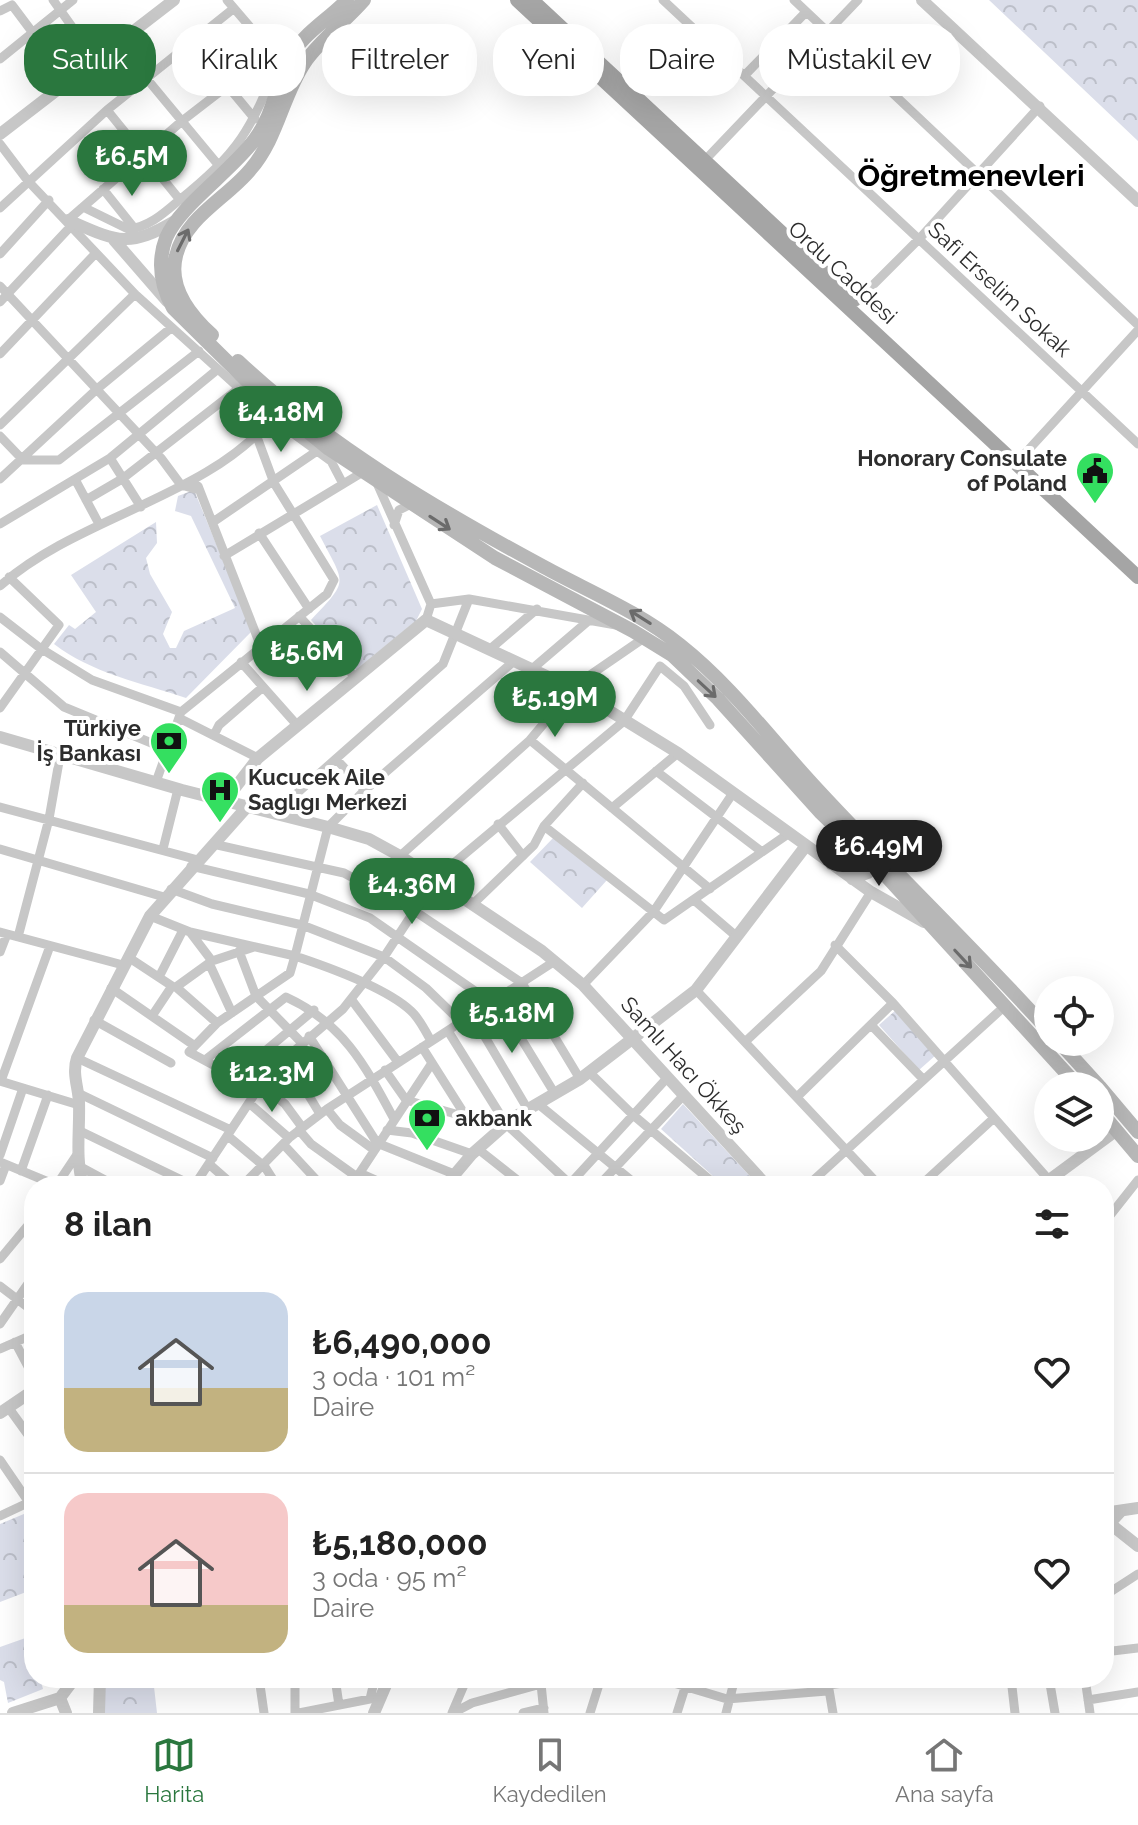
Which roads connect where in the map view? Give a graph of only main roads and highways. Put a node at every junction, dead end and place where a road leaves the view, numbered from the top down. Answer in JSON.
{"nodes":[{"id":1,"x":347,"y":0,"type":"edge"},
{"id":2,"x":364,"y":0,"type":"edge"},
{"id":3,"x":517,"y":0,"type":"edge"},
{"id":4,"x":532,"y":0,"type":"edge"},
{"id":5,"x":1138,"y":571,"type":"edge"},
{"id":6,"x":1138,"y":577,"type":"edge"},
{"id":7,"x":880,"y":863,"type":"junction"},
{"id":8,"x":1034,"y":1015,"type":"edge"},
{"id":9,"x":1071,"y":1056,"type":"edge"},
{"id":10,"x":1066,"y":1072,"type":"edge"},
{"id":11,"x":1086,"y":1072,"type":"edge"},
{"id":12,"x":1114,"y":1104,"type":"edge"},
{"id":13,"x":1114,"y":1127,"type":"edge"},
{"id":14,"x":1138,"y":1132,"type":"edge"},
{"id":15,"x":1138,"y":1156,"type":"edge"}],
"edges":[{"from":1,"to":7,"type":"main road","one_way":true},
{"from":7,"to":2,"type":"main road","one_way":true},
{"from":3,"to":6,"type":"main road","name":"Ordu Caddesi"},
{"from":4,"to":5,"type":"main road","name":"Ordu Caddesi"},
{"from":7,"to":8,"type":"main road"},
{"from":7,"to":10,"type":"main road","one_way":true},
{"from":9,"to":11,"type":"main road"},
{"from":12,"to":14,"type":"main road"},
{"from":13,"to":15,"type":"main road"}]}
